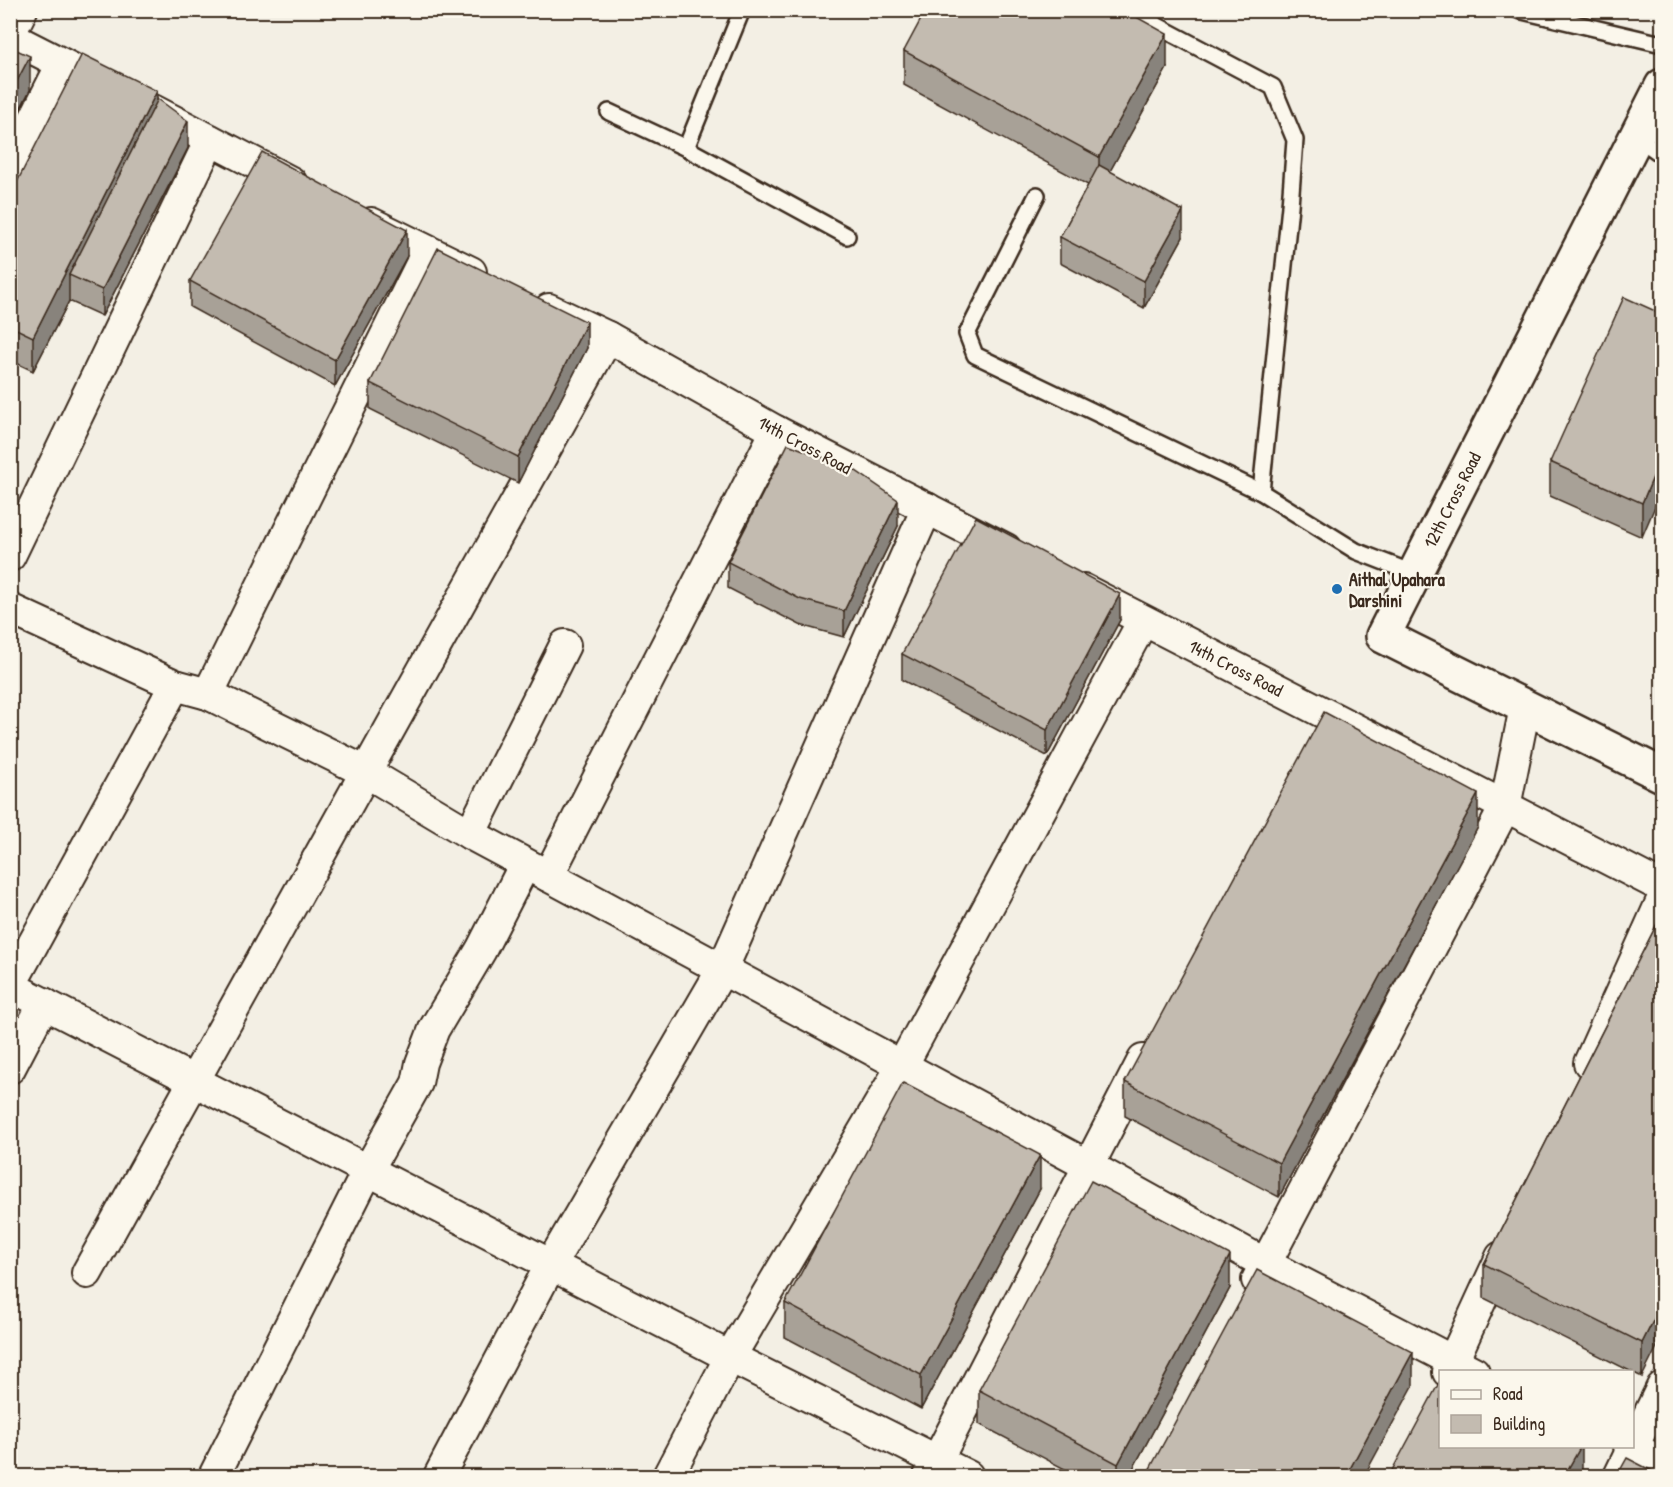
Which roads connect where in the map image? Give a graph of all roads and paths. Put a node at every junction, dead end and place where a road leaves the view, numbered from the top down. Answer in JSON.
{"nodes":[{"id":1,"x":22,"y":10,"type":"edge"},
{"id":2,"x":742,"y":10,"type":"edge"},
{"id":3,"x":1518,"y":10,"type":"edge"},
{"id":4,"x":1137,"y":15,"type":"edge"},
{"id":5,"x":10,"y":36,"type":"edge"},
{"id":6,"x":1662,"y":44,"type":"edge"},
{"id":7,"x":62,"y":64,"type":"junction"},
{"id":8,"x":1662,"y":86,"type":"edge"},
{"id":9,"x":609,"y":112,"type":"dead end"},
{"id":10,"x":210,"y":140,"type":"junction"},
{"id":11,"x":1650,"y":146,"type":"edge"},
{"id":12,"x":686,"y":148,"type":"junction"},
{"id":13,"x":10,"y":167,"type":"edge"},
{"id":14,"x":313,"y":193,"type":"edge"},
{"id":15,"x":1037,"y":195,"type":"dead end"},
{"id":16,"x":344,"y":209,"type":"edge"},
{"id":17,"x":847,"y":236,"type":"dead end"},
{"id":18,"x":427,"y":252,"type":"junction"},
{"id":19,"x":491,"y":282,"type":"edge"},
{"id":20,"x":523,"y":297,"type":"edge"},
{"id":21,"x":608,"y":337,"type":"junction"},
{"id":22,"x":776,"y":430,"type":"junction"},
{"id":23,"x":1262,"y":492,"type":"junction"},
{"id":24,"x":927,"y":508,"type":"junction"},
{"id":25,"x":10,"y":556,"type":"edge"},
{"id":26,"x":1030,"y":562,"type":"edge"},
{"id":27,"x":1414,"y":574,"type":"junction"},
{"id":28,"x":1061,"y":578,"type":"edge"},
{"id":29,"x":10,"y":609,"type":"edge"},
{"id":30,"x":1143,"y":621,"type":"junction"},
{"id":31,"x":565,"y":645,"type":"dead end"},
{"id":32,"x":175,"y":686,"type":"junction"},
{"id":33,"x":208,"y":694,"type":"junction"},
{"id":34,"x":1525,"y":707,"type":"junction"},
{"id":35,"x":366,"y":772,"type":"junction"},
{"id":36,"x":1662,"y":775,"type":"edge"},
{"id":37,"x":1505,"y":807,"type":"junction"},
{"id":38,"x":470,"y":834,"type":"junction"},
{"id":39,"x":537,"y":870,"type":"junction"},
{"id":40,"x":1662,"y":887,"type":"edge"},
{"id":41,"x":1662,"y":900,"type":"edge"},
{"id":42,"x":722,"y":970,"type":"junction"},
{"id":43,"x":44,"y":1003,"type":"junction"},
{"id":44,"x":1154,"y":1039,"type":"edge"},
{"id":45,"x":902,"y":1066,"type":"junction"},
{"id":46,"x":10,"y":1068,"type":"edge"},
{"id":47,"x":194,"y":1080,"type":"junction"},
{"id":48,"x":1580,"y":1082,"type":"edge"},
{"id":49,"x":1089,"y":1166,"type":"junction"},
{"id":50,"x":368,"y":1170,"type":"junction"},
{"id":51,"x":1512,"y":1233,"type":"edge"},
{"id":52,"x":550,"y":1264,"type":"junction"},
{"id":53,"x":1266,"y":1264,"type":"junction"},
{"id":54,"x":87,"y":1273,"type":"dead end"},
{"id":55,"x":1244,"y":1306,"type":"edge"},
{"id":56,"x":730,"y":1357,"type":"junction"},
{"id":57,"x":1439,"y":1370,"type":"edge"},
{"id":58,"x":1453,"y":1370,"type":"edge"},
{"id":59,"x":1662,"y":1387,"type":"edge"},
{"id":60,"x":1634,"y":1442,"type":"edge"},
{"id":61,"x":1631,"y":1448,"type":"edge"},
{"id":62,"x":1662,"y":1462,"type":"edge"},
{"id":63,"x":933,"y":1469,"type":"edge"},
{"id":64,"x":214,"y":1476,"type":"edge"},
{"id":65,"x":439,"y":1476,"type":"edge"},
{"id":66,"x":668,"y":1476,"type":"edge"},
{"id":67,"x":968,"y":1476,"type":"edge"},
{"id":68,"x":1619,"y":1476,"type":"edge"}],
"edges":[{"from":1,"to":5,"type":"street"},
{"from":2,"to":12,"type":"lane"},
{"from":3,"to":6,"type":"lane"},
{"from":4,"to":23,"type":"lane"},
{"from":5,"to":7,"type":"street"},
{"from":7,"to":10,"type":"street"},
{"from":7,"to":13,"type":"street"},
{"from":8,"to":11,"type":"street","name":"12th Cross Road"},
{"from":9,"to":12,"type":"lane"},
{"from":10,"to":14,"type":"street"},
{"from":10,"to":25,"type":"street"},
{"from":11,"to":27,"type":"street","name":"12th Cross Road"},
{"from":12,"to":17,"type":"lane"},
{"from":15,"to":23,"type":"lane"},
{"from":16,"to":18,"type":"street"},
{"from":18,"to":19,"type":"street"},
{"from":18,"to":33,"type":"street"},
{"from":20,"to":21,"type":"street","name":"14th Cross Road"},
{"from":21,"to":22,"type":"street","name":"14th Cross Road"},
{"from":21,"to":35,"type":"street"},
{"from":22,"to":24,"type":"street","name":"14th Cross Road"},
{"from":22,"to":39,"type":"street"},
{"from":23,"to":27,"type":"lane"},
{"from":24,"to":26,"type":"street","name":"14th Cross Road"},
{"from":24,"to":42,"type":"street"},
{"from":27,"to":34,"type":"street","name":"12th Cross Road"},
{"from":28,"to":30,"type":"street","name":"14th Cross Road"},
{"from":29,"to":32,"type":"street"},
{"from":30,"to":37,"type":"street","name":"14th Cross Road"},
{"from":30,"to":45,"type":"street"},
{"from":31,"to":38,"type":"street"},
{"from":32,"to":33,"type":"street"},
{"from":32,"to":43,"type":"street"},
{"from":33,"to":35,"type":"street"},
{"from":34,"to":36,"type":"street","name":"12th Cross Road"},
{"from":34,"to":37,"type":"street"},
{"from":35,"to":38,"type":"street"},
{"from":35,"to":47,"type":"street"},
{"from":37,"to":40,"type":"street","name":"14th Cross Road"},
{"from":37,"to":53,"type":"street"},
{"from":38,"to":39,"type":"street"},
{"from":39,"to":42,"type":"street"},
{"from":39,"to":50,"type":"street"},
{"from":41,"to":48,"type":"street"},
{"from":42,"to":45,"type":"street"},
{"from":42,"to":52,"type":"street"},
{"from":43,"to":46,"type":"street"},
{"from":43,"to":47,"type":"street"},
{"from":44,"to":49,"type":"street"},
{"from":45,"to":49,"type":"street"},
{"from":45,"to":56,"type":"street"},
{"from":47,"to":50,"type":"street"},
{"from":47,"to":54,"type":"street"},
{"from":49,"to":53,"type":"street"},
{"from":49,"to":63,"type":"street"},
{"from":50,"to":52,"type":"street"},
{"from":50,"to":64,"type":"street"},
{"from":51,"to":58,"type":"street"},
{"from":52,"to":56,"type":"street"},
{"from":52,"to":65,"type":"street"},
{"from":53,"to":55,"type":"street"},
{"from":53,"to":57,"type":"street"},
{"from":56,"to":63,"type":"street"},
{"from":56,"to":66,"type":"street"},
{"from":59,"to":60,"type":"street"},
{"from":61,"to":62,"type":"street"},
{"from":61,"to":68,"type":"street"},
{"from":63,"to":67,"type":"street"}]}
